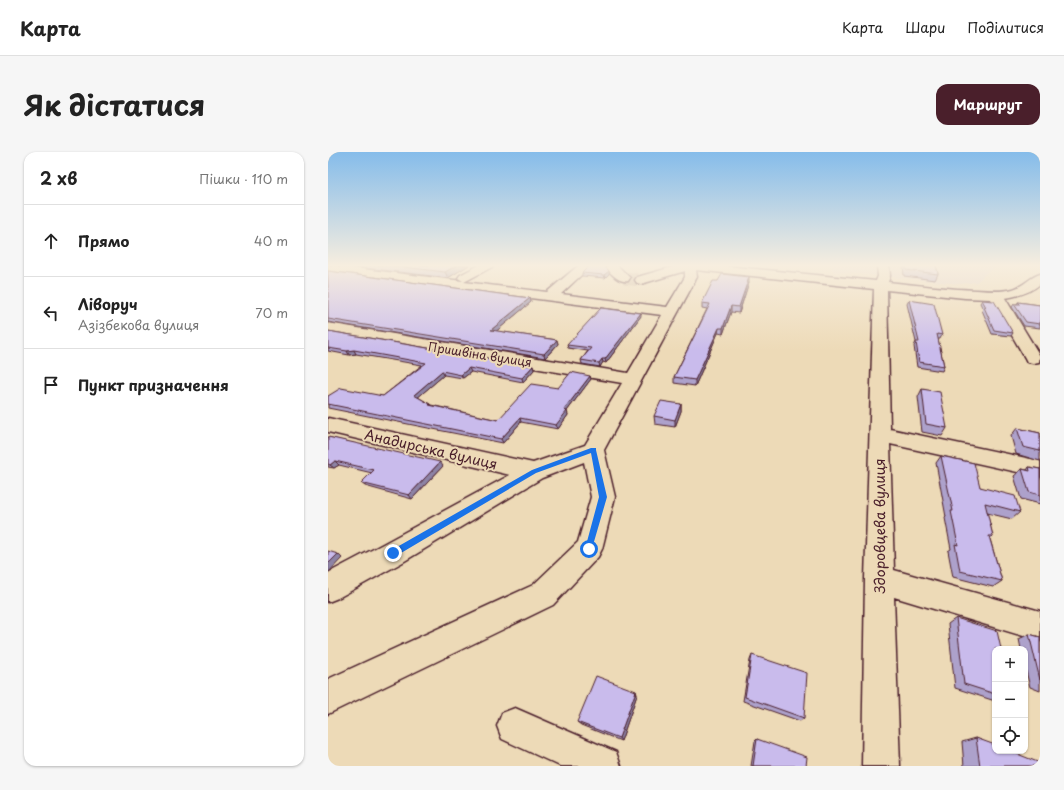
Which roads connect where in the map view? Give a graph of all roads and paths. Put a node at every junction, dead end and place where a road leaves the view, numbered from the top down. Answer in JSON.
{"nodes":[{"id":1,"x":523,"y":294,"type":"edge"},
{"id":2,"x":553,"y":294,"type":"edge"},
{"id":3,"x":682,"y":294,"type":"edge"},
{"id":4,"x":882,"y":294,"type":"edge"},
{"id":5,"x":963,"y":294,"type":"edge"},
{"id":6,"x":1002,"y":294,"type":"edge"},
{"id":7,"x":996,"y":295,"type":"junction"},
{"id":8,"x":549,"y":297,"type":"junction"},
{"id":9,"x":672,"y":312,"type":"junction"},
{"id":10,"x":328,"y":328,"type":"edge"},
{"id":11,"x":1033,"y":358,"type":"dead end"},
{"id":12,"x":632,"y":379,"type":"junction"},
{"id":13,"x":328,"y":425,"type":"edge"},
{"id":14,"x":879,"y":434,"type":"junction"},
{"id":15,"x":593,"y":450,"type":"junction"},
{"id":16,"x":1040,"y":469,"type":"edge"},
{"id":17,"x":534,"y":472,"type":"junction"},
{"id":18,"x":879,"y":579,"type":"junction"},
{"id":19,"x":328,"y":588,"type":"edge"},
{"id":20,"x":1040,"y":626,"type":"edge"},
{"id":21,"x":328,"y":697,"type":"edge"},
{"id":22,"x":515,"y":726,"type":"dead end"},
{"id":23,"x":602,"y":766,"type":"edge"},
{"id":24,"x":881,"y":766,"type":"edge"}],
"edges":[{"from":1,"to":8,"type":"street"},
{"from":2,"to":8,"type":"street"},
{"from":3,"to":9,"type":"street"},
{"from":4,"to":14,"type":"street","name":"Здоровцева вулиця"},
{"from":5,"to":7,"type":"street"},
{"from":6,"to":7,"type":"street"},
{"from":7,"to":11,"type":"street"},
{"from":8,"to":9,"type":"street"},
{"from":9,"to":12,"type":"street"},
{"from":10,"to":12,"type":"street","name":"Пришвіна вулиця"},
{"from":12,"to":15,"type":"street"},
{"from":13,"to":17,"type":"street","name":"Анадирська вулиця"},
{"from":14,"to":16,"type":"street"},
{"from":14,"to":18,"type":"street","name":"Здоровцева вулиця"},
{"from":15,"to":17,"type":"street"},
{"from":15,"to":21,"type":"street"},
{"from":17,"to":19,"type":"street"},
{"from":18,"to":20,"type":"street"},
{"from":18,"to":24,"type":"street","name":"Здоровцева вулиця"},
{"from":22,"to":23,"type":"street"}]}
